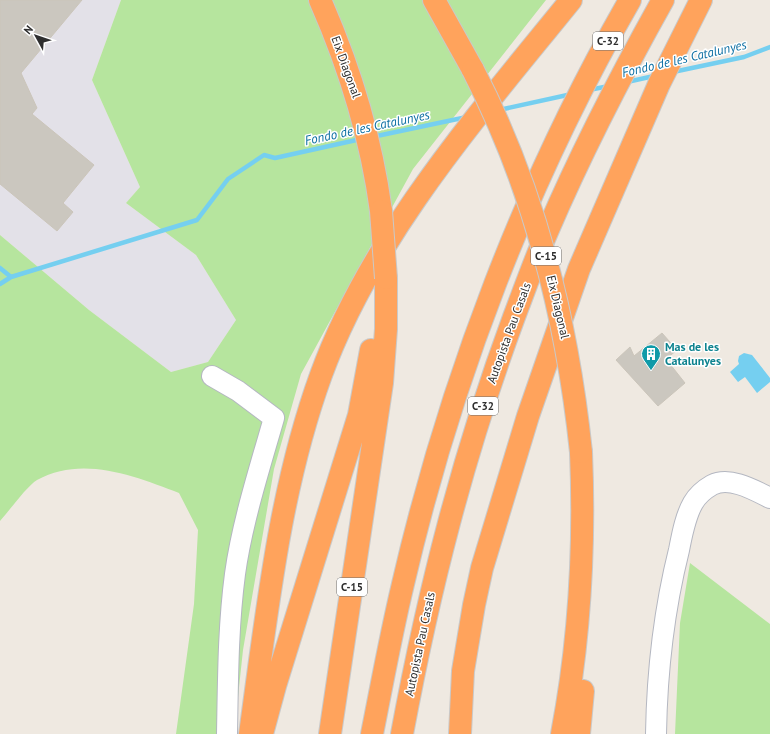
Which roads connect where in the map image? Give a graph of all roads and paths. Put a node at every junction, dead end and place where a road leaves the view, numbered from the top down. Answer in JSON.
{"nodes":[{"id":1,"x":320,"y":0,"type":"edge"},
{"id":2,"x":434,"y":0,"type":"edge"},
{"id":3,"x":571,"y":0,"type":"edge"},
{"id":4,"x":630,"y":0,"type":"edge"},
{"id":5,"x":663,"y":0,"type":"edge"},
{"id":6,"x":701,"y":0,"type":"edge"},
{"id":7,"x":385,"y":309,"type":"junction"},
{"id":8,"x":212,"y":376,"type":"dead end"},
{"id":9,"x":528,"y":416,"type":"junction"},
{"id":10,"x":770,"y":498,"type":"edge"},
{"id":11,"x":582,"y":566,"type":"junction"},
{"id":12,"x":227,"y":734,"type":"edge"},
{"id":13,"x":250,"y":734,"type":"edge"},
{"id":14,"x":262,"y":734,"type":"edge"},
{"id":15,"x":330,"y":734,"type":"edge"},
{"id":16,"x":372,"y":734,"type":"edge"},
{"id":17,"x":402,"y":734,"type":"edge"},
{"id":18,"x":460,"y":734,"type":"edge"},
{"id":19,"x":476,"y":734,"type":"edge"},
{"id":20,"x":562,"y":734,"type":"edge"},
{"id":21,"x":579,"y":734,"type":"edge"},
{"id":22,"x":656,"y":734,"type":"edge"}],
"edges":[{"from":1,"to":7,"type":"highway","name":"Eix Diagonal","number":"C-15","bridge":true},
{"from":2,"to":11,"type":"highway","name":"Eix Diagonal","number":"C-15","bridge":true},
{"from":3,"to":13,"type":"highway"},
{"from":4,"to":16,"type":"highway","number":"C-32"},
{"from":5,"to":17,"type":"highway","name":"Autopista Pau Casals","number":"C-32"},
{"from":6,"to":9,"type":"highway"},
{"from":7,"to":14,"type":"highway"},
{"from":7,"to":15,"type":"highway","number":"C-15"},
{"from":8,"to":12,"type":"street"},
{"from":9,"to":18,"type":"highway"},
{"from":9,"to":19,"type":"highway"},
{"from":10,"to":22,"type":"street"},
{"from":11,"to":20,"type":"highway","number":"C-15"},
{"from":11,"to":21,"type":"highway"}]}
